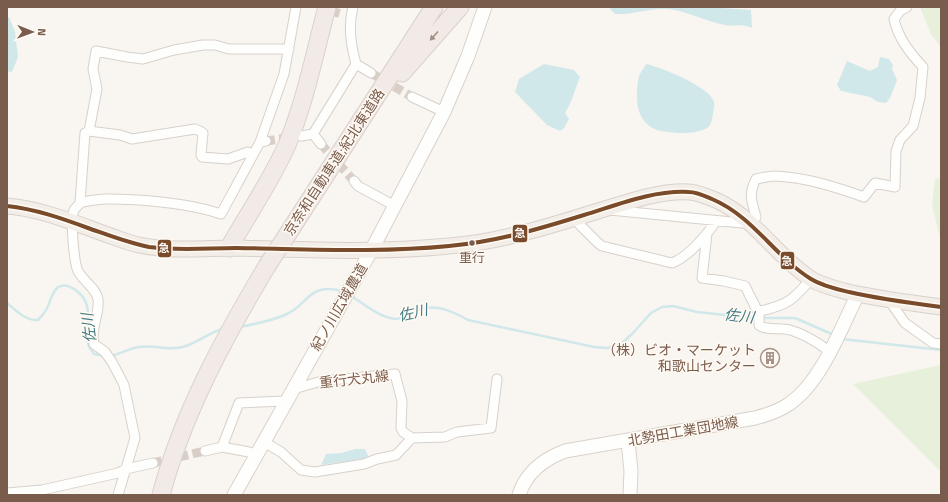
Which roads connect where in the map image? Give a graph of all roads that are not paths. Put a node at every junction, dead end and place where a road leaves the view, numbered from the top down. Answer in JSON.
{"nodes":[{"id":1,"x":296,"y":7,"type":"edge"},
{"id":2,"x":316,"y":7,"type":"edge"},
{"id":3,"x":421,"y":7,"type":"edge"},
{"id":4,"x":434,"y":7,"type":"edge"},
{"id":5,"x":460,"y":7,"type":"edge"},
{"id":6,"x":485,"y":7,"type":"edge"},
{"id":7,"x":907,"y":7,"type":"edge"},
{"id":8,"x":343,"y":11,"type":"edge"},
{"id":9,"x":289,"y":49,"type":"junction"},
{"id":10,"x":356,"y":64,"type":"junction"},
{"id":11,"x":370,"y":73,"type":"tunnel mouth"},
{"id":12,"x":412,"y":97,"type":"tunnel mouth"},
{"id":13,"x":444,"y":112,"type":"junction"},
{"id":14,"x":89,"y":131,"type":"junction"},
{"id":15,"x":313,"y":134,"type":"junction"},
{"id":16,"x":301,"y":136,"type":"tunnel mouth"},
{"id":17,"x":350,"y":136,"type":"junction"},
{"id":18,"x":321,"y":144,"type":"tunnel mouth"},
{"id":19,"x":253,"y":155,"type":"junction"},
{"id":20,"x":354,"y":181,"type":"tunnel mouth"},
{"id":21,"x":80,"y":203,"type":"junction"},
{"id":22,"x":7,"y":206,"type":"edge"},
{"id":23,"x":396,"y":206,"type":"junction"},
{"id":24,"x":602,"y":210,"type":"junction"},
{"id":25,"x":301,"y":212,"type":"junction"},
{"id":26,"x":573,"y":218,"type":"junction"},
{"id":27,"x":716,"y":221,"type":"junction"},
{"id":28,"x":72,"y":223,"type":"junction"},
{"id":29,"x":752,"y":224,"type":"junction"},
{"id":30,"x":707,"y":234,"type":"junction"},
{"id":31,"x":229,"y":248,"type":"junction"},
{"id":32,"x":371,"y":251,"type":"junction"},
{"id":33,"x":811,"y":279,"type":"junction"},
{"id":34,"x":858,"y":294,"type":"junction"},
{"id":35,"x":889,"y":300,"type":"junction"},
{"id":36,"x":941,"y":307,"type":"edge"},
{"id":37,"x":759,"y":316,"type":"junction"},
{"id":38,"x":941,"y":344,"type":"edge"},
{"id":39,"x":831,"y":348,"type":"junction"},
{"id":40,"x":497,"y":379,"type":"dead end"},
{"id":41,"x":293,"y":389,"type":"junction"},
{"id":42,"x":286,"y":401,"type":"junction"},
{"id":43,"x":412,"y":438,"type":"junction"},
{"id":44,"x":628,"y":441,"type":"junction"},
{"id":45,"x":264,"y":442,"type":"junction"},
{"id":46,"x":222,"y":447,"type":"junction"},
{"id":47,"x":205,"y":451,"type":"tunnel mouth"},
{"id":48,"x":256,"y":455,"type":"junction"},
{"id":49,"x":153,"y":463,"type":"tunnel mouth"},
{"id":50,"x":126,"y":468,"type":"junction"},
{"id":51,"x":7,"y":493,"type":"edge"},
{"id":52,"x":118,"y":495,"type":"edge"},
{"id":53,"x":161,"y":495,"type":"edge"},
{"id":54,"x":234,"y":495,"type":"edge"},
{"id":55,"x":519,"y":495,"type":"edge"},
{"id":56,"x":630,"y":495,"type":"edge"}],
"edges":[{"from":1,"to":9,"type":"street"},
{"from":2,"to":31,"type":"highway"},
{"from":3,"to":17,"type":"highway"},
{"from":4,"to":17,"type":"highway","name":"京奈和自動車道;紀北東道路"},
{"from":5,"to":25,"type":"highway","one_way":true},
{"from":6,"to":13,"type":"street","name":"紀ノ川広域農道"},
{"from":7,"to":29,"type":"street"},
{"from":8,"to":10,"type":"street"},
{"from":8,"to":31,"type":"highway"},
{"from":9,"to":14,"type":"street"},
{"from":9,"to":19,"type":"street"},
{"from":10,"to":11,"type":"street"},
{"from":10,"to":15,"type":"street"},
{"from":12,"to":13,"type":"street"},
{"from":13,"to":23,"type":"street","name":"紀ノ川広域農道"},
{"from":14,"to":19,"type":"street"},
{"from":14,"to":21,"type":"street"},
{"from":15,"to":16,"type":"street"},
{"from":15,"to":18,"type":"street"},
{"from":17,"to":25,"type":"highway","name":"京奈和自動車道;紀北東道路"},
{"from":19,"to":21,"type":"street"},
{"from":20,"to":23,"type":"street"},
{"from":21,"to":28,"type":"street"},
{"from":22,"to":28,"type":"main road"},
{"from":23,"to":32,"type":"street","name":"紀ノ川広域農道"},
{"from":24,"to":26,"type":"main road"},
{"from":24,"to":27,"type":"street"},
{"from":24,"to":29,"type":"main road"},
{"from":25,"to":53,"type":"highway","name":"京奈和自動車道;紀北東道路","bridge":true},
{"from":26,"to":30,"type":"street"},
{"from":26,"to":32,"type":"main road"},
{"from":27,"to":29,"type":"street"},
{"from":27,"to":30,"type":"street"},
{"from":28,"to":31,"type":"main road"},
{"from":28,"to":50,"type":"street"},
{"from":29,"to":33,"type":"main road"},
{"from":30,"to":37,"type":"street"},
{"from":31,"to":32,"type":"main road"},
{"from":32,"to":41,"type":"street","name":"紀ノ川広域農道"},
{"from":33,"to":34,"type":"main road"},
{"from":33,"to":37,"type":"street"},
{"from":34,"to":35,"type":"main road"},
{"from":34,"to":39,"type":"street","name":"北勢田工業団地線"},
{"from":35,"to":36,"type":"main road"},
{"from":35,"to":38,"type":"street"},
{"from":37,"to":39,"type":"street"},
{"from":39,"to":44,"type":"street","name":"北勢田工業団地線"},
{"from":40,"to":43,"type":"street"},
{"from":41,"to":42,"type":"street","name":"紀ノ川広域農道"},
{"from":41,"to":43,"type":"street","name":"重行犬丸線"},
{"from":42,"to":45,"type":"street","name":"紀ノ川広域農道"},
{"from":42,"to":46,"type":"street"},
{"from":43,"to":45,"type":"street"},
{"from":44,"to":55,"type":"street","name":"北勢田工業団地線"},
{"from":44,"to":56,"type":"street"},
{"from":45,"to":48,"type":"street","name":"紀ノ川広域農道"},
{"from":46,"to":47,"type":"street"},
{"from":46,"to":48,"type":"street"},
{"from":48,"to":54,"type":"street","name":"紀ノ川広域農道"},
{"from":49,"to":50,"type":"street"},
{"from":50,"to":51,"type":"street"},
{"from":50,"to":52,"type":"street"}]}
